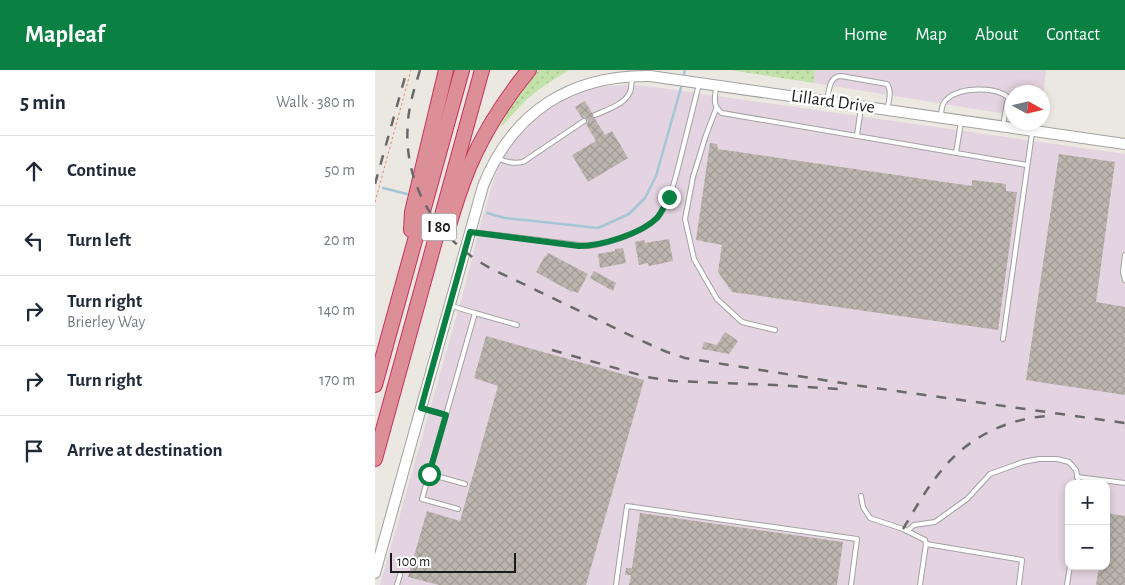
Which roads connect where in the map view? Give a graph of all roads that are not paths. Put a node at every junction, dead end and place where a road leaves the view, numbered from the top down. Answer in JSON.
{"nodes":[{"id":1,"x":446,"y":70,"type":"edge"},
{"id":2,"x":462,"y":70,"type":"edge"},
{"id":3,"x":482,"y":70,"type":"edge"},
{"id":4,"x":529,"y":70,"type":"edge"},
{"id":5,"x":632,"y":76,"type":"junction"},
{"id":6,"x":695,"y":82,"type":"junction"},
{"id":7,"x":717,"y":85,"type":"junction"},
{"id":8,"x":827,"y":101,"type":"junction"},
{"id":9,"x":862,"y":106,"type":"junction"},
{"id":10,"x":717,"y":109,"type":"junction"},
{"id":11,"x":887,"y":110,"type":"junction"},
{"id":12,"x":595,"y":115,"type":"dead end"},
{"id":13,"x":941,"y":117,"type":"junction"},
{"id":14,"x":961,"y":120,"type":"junction"},
{"id":15,"x":584,"y":122,"type":"dead end"},
{"id":16,"x":1003,"y":126,"type":"joint"},
{"id":17,"x":1032,"y":130,"type":"joint"},
{"id":18,"x":857,"y":135,"type":"junction"},
{"id":19,"x":1125,"y":144,"type":"edge"},
{"id":20,"x":956,"y":153,"type":"junction"},
{"id":21,"x":496,"y":158,"type":"junction"},
{"id":22,"x":1027,"y":165,"type":"junction"},
{"id":23,"x":470,"y":232,"type":"junction"},
{"id":24,"x":1125,"y":255,"type":"edge"},
{"id":25,"x":409,"y":259,"type":"junction"},
{"id":26,"x":1125,"y":280,"type":"edge"},
{"id":27,"x":449,"y":305,"type":"junction"},
{"id":28,"x":475,"y":313,"type":"junction"},
{"id":29,"x":517,"y":325,"type":"dead end"},
{"id":30,"x":775,"y":330,"type":"dead end"},
{"id":31,"x":1003,"y":339,"type":"dead end"},
{"id":32,"x":395,"y":383,"type":"junction"},
{"id":33,"x":375,"y":385,"type":"edge"},
{"id":34,"x":421,"y":408,"type":"junction"},
{"id":35,"x":446,"y":415,"type":"junction"},
{"id":36,"x":375,"y":459,"type":"edge"},
{"id":37,"x":429,"y":474,"type":"junction"},
{"id":38,"x":1077,"y":477,"type":"junction"},
{"id":39,"x":1078,"y":480,"type":"edge"},
{"id":40,"x":1125,"y":483,"type":"edge"},
{"id":41,"x":465,"y":484,"type":"dead end"},
{"id":42,"x":861,"y":496,"type":"dead end"},
{"id":43,"x":458,"y":509,"type":"dead end"},
{"id":44,"x":907,"y":531,"type":"junction"},
{"id":45,"x":926,"y":544,"type":"junction"},
{"id":46,"x":1069,"y":570,"type":"edge"},
{"id":47,"x":375,"y":574,"type":"edge"},
{"id":48,"x":400,"y":575,"type":"dead end"},
{"id":49,"x":397,"y":585,"type":"edge"},
{"id":50,"x":616,"y":585,"type":"edge"},
{"id":51,"x":851,"y":585,"type":"edge"},
{"id":52,"x":920,"y":585,"type":"edge"},
{"id":53,"x":1019,"y":585,"type":"edge"},
{"id":54,"x":1067,"y":585,"type":"edge"}],
"edges":[{"from":1,"to":25,"type":"highway"},
{"from":2,"to":25,"type":"highway","number":"I 80"},
{"from":3,"to":32,"type":"highway","number":"I 80"},
{"from":4,"to":32,"type":"highway"},
{"from":5,"to":6,"type":"street","name":"Lillard Drive"},
{"from":5,"to":12,"type":"lane"},
{"from":5,"to":21,"type":"street","name":"Lillard Drive"},
{"from":6,"to":7,"type":"street","name":"Lillard Drive"},
{"from":6,"to":23,"type":"lane"},
{"from":7,"to":8,"type":"street","name":"Lillard Drive"},
{"from":7,"to":10,"type":"lane"},
{"from":8,"to":9,"type":"street","name":"Lillard Drive"},
{"from":8,"to":11,"type":"lane"},
{"from":9,"to":11,"type":"street","name":"Lillard Drive"},
{"from":9,"to":18,"type":"lane"},
{"from":10,"to":18,"type":"lane"},
{"from":10,"to":30,"type":"lane"},
{"from":11,"to":13,"type":"street","name":"Lillard Drive"},
{"from":13,"to":14,"type":"street","name":"Lillard Drive"},
{"from":13,"to":16,"type":"lane"},
{"from":14,"to":16,"type":"street","name":"Lillard Drive"},
{"from":14,"to":20,"type":"lane"},
{"from":15,"to":21,"type":"lane"},
{"from":17,"to":19,"type":"street","name":"Lillard Drive"},
{"from":17,"to":22,"type":"lane"},
{"from":18,"to":20,"type":"lane"},
{"from":20,"to":22,"type":"lane"},
{"from":21,"to":23,"type":"street","name":"Lillard Drive"},
{"from":22,"to":31,"type":"lane"},
{"from":23,"to":27,"type":"street","name":"Lillard Drive"},
{"from":24,"to":26,"type":"lane"},
{"from":25,"to":33,"type":"highway","number":"I 80"},
{"from":27,"to":28,"type":"lane"},
{"from":27,"to":34,"type":"street","name":"Lillard Drive"},
{"from":28,"to":29,"type":"lane"},
{"from":28,"to":35,"type":"lane"},
{"from":32,"to":36,"type":"highway","number":"I 80"},
{"from":34,"to":35,"type":"lane"},
{"from":34,"to":47,"type":"street","name":"Lillard Drive"},
{"from":35,"to":37,"type":"lane"},
{"from":37,"to":41,"type":"lane"},
{"from":37,"to":43,"type":"lane"},
{"from":38,"to":39,"type":"lane"},
{"from":38,"to":40,"type":"lane"},
{"from":38,"to":44,"type":"lane"},
{"from":42,"to":44,"type":"lane"},
{"from":44,"to":45,"type":"lane"},
{"from":45,"to":52,"type":"lane"},
{"from":45,"to":53,"type":"lane"},
{"from":46,"to":54,"type":"lane"},
{"from":48,"to":49,"type":"lane"},
{"from":50,"to":51,"type":"lane"}]}
